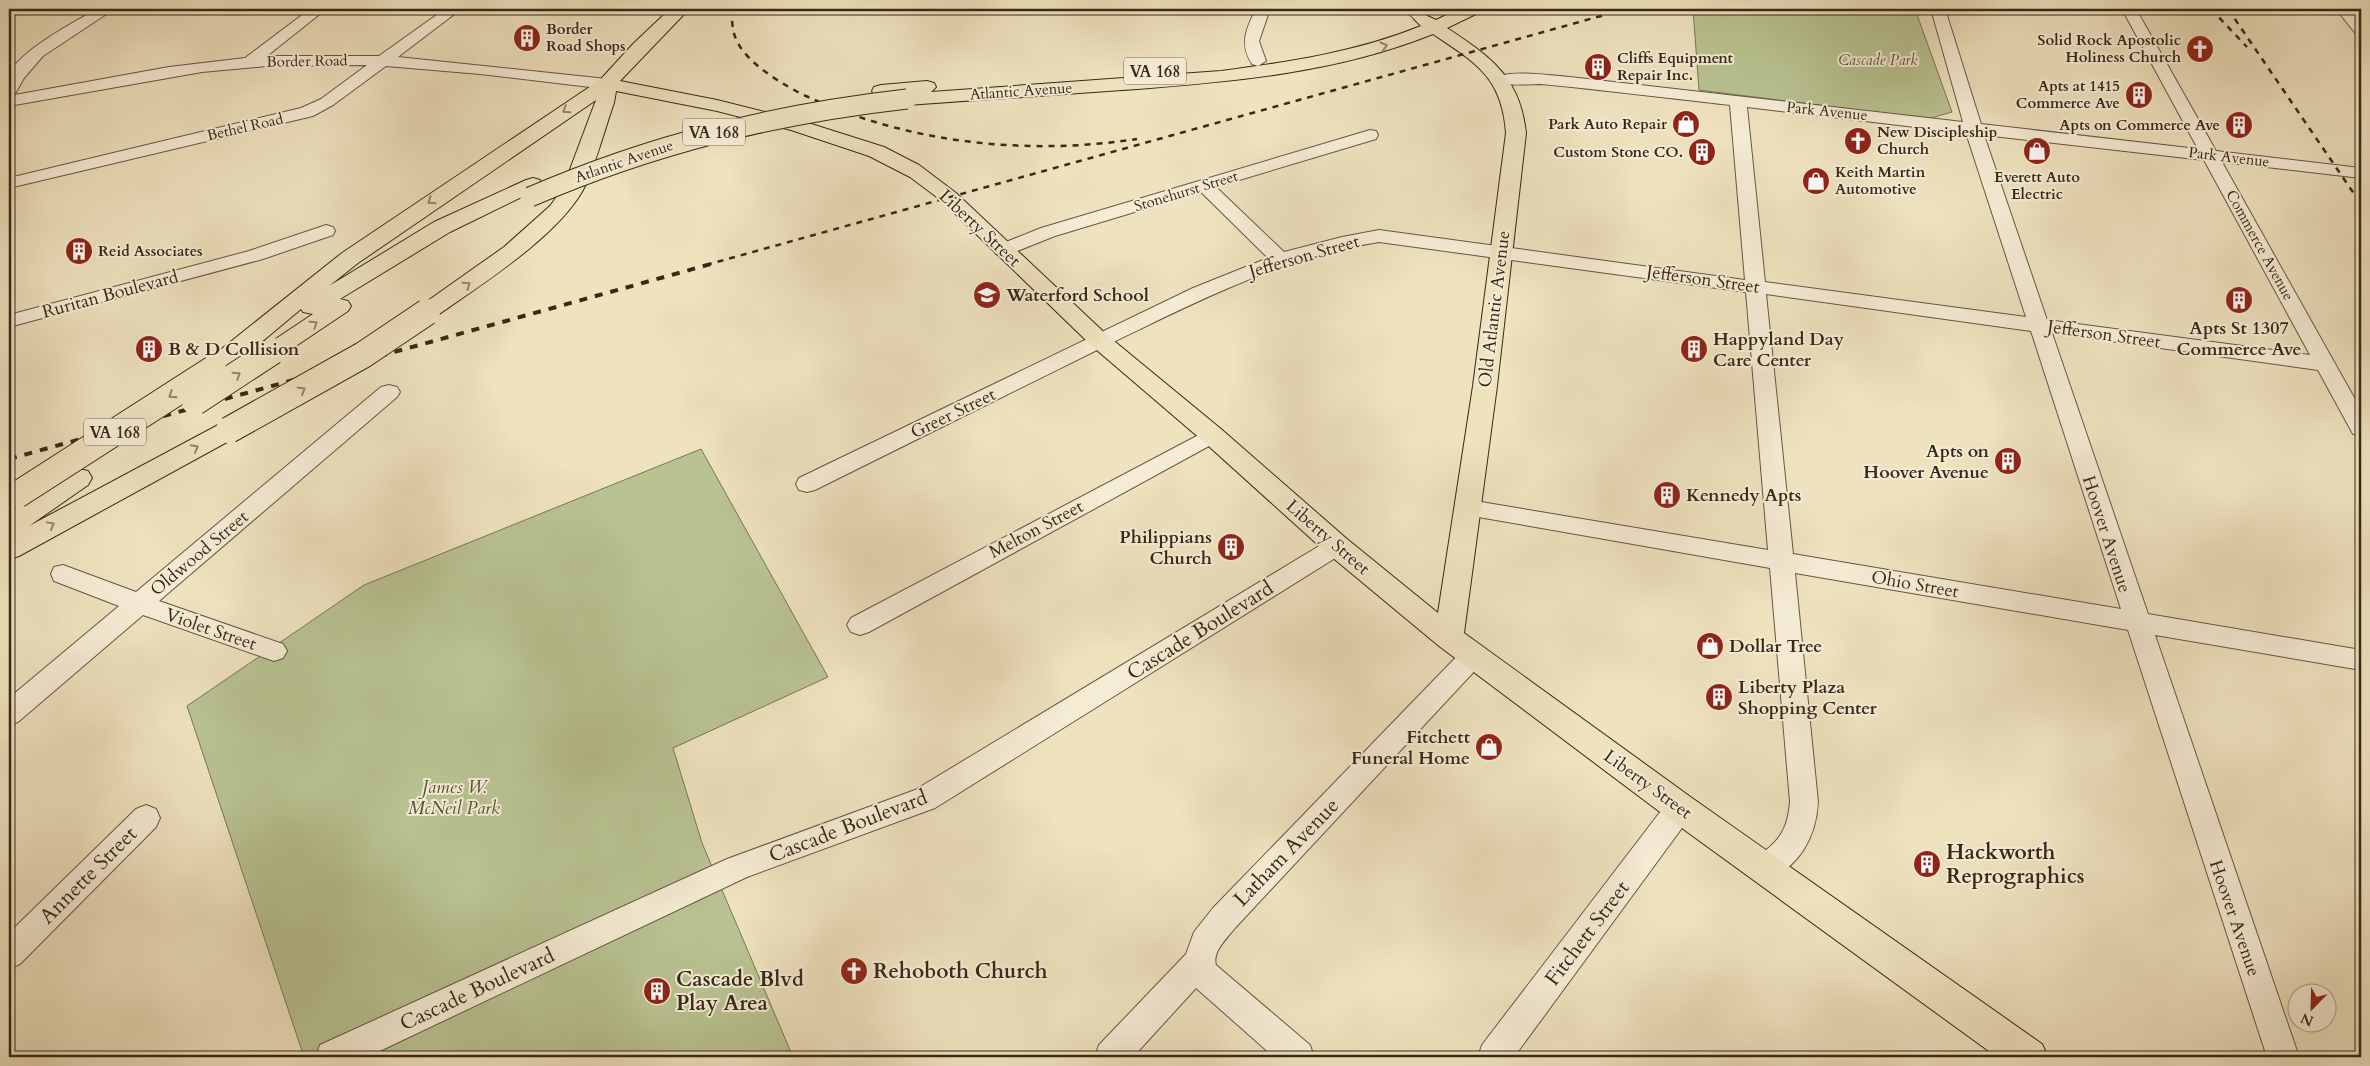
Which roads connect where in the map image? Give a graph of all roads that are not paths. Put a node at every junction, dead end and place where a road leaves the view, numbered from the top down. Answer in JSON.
{"nodes":[{"id":1,"x":107,"y":9,"type":"edge"},
{"id":2,"x":319,"y":9,"type":"edge"},
{"id":3,"x":454,"y":9,"type":"edge"},
{"id":4,"x":680,"y":9,"type":"edge"},
{"id":5,"x":1263,"y":9,"type":"edge"},
{"id":6,"x":1441,"y":9,"type":"edge"},
{"id":7,"x":1472,"y":9,"type":"edge"},
{"id":8,"x":1938,"y":9,"type":"edge"},
{"id":9,"x":2129,"y":9,"type":"edge"},
{"id":10,"x":2343,"y":9,"type":"edge"},
{"id":11,"x":1423,"y":18,"type":"edge"},
{"id":12,"x":2361,"y":30,"type":"edge"},
{"id":13,"x":385,"y":61,"type":"junction"},
{"id":14,"x":1258,"y":61,"type":"junction"},
{"id":15,"x":248,"y":63,"type":"junction"},
{"id":16,"x":1501,"y":80,"type":"junction"},
{"id":17,"x":607,"y":84,"type":"junction"},
{"id":18,"x":9,"y":91,"type":"edge"},
{"id":19,"x":9,"y":101,"type":"edge"},
{"id":20,"x":1738,"y":101,"type":"junction"},
{"id":21,"x":1973,"y":127,"type":"junction"},
{"id":22,"x":1370,"y":135,"type":"dead end"},
{"id":23,"x":2211,"y":155,"type":"junction"},
{"id":24,"x":2361,"y":173,"type":"edge"},
{"id":25,"x":9,"y":183,"type":"edge"},
{"id":26,"x":1205,"y":186,"type":"junction"},
{"id":27,"x":531,"y":190,"type":"junction"},
{"id":28,"x":326,"y":231,"type":"dead end"},
{"id":29,"x":1003,"y":250,"type":"junction"},
{"id":30,"x":1502,"y":252,"type":"junction"},
{"id":31,"x":1280,"y":259,"type":"junction"},
{"id":32,"x":1756,"y":286,"type":"junction"},
{"id":33,"x":9,"y":321,"type":"edge"},
{"id":34,"x":2038,"y":325,"type":"junction"},
{"id":35,"x":1100,"y":341,"type":"junction"},
{"id":36,"x":2324,"y":364,"type":"junction"},
{"id":37,"x":212,"y":369,"type":"junction"},
{"id":38,"x":389,"y":392,"type":"dead end"},
{"id":39,"x":2361,"y":429,"type":"edge"},
{"id":40,"x":1212,"y":435,"type":"junction"},
{"id":41,"x":807,"y":484,"type":"dead end"},
{"id":42,"x":13,"y":498,"type":"edge"},
{"id":43,"x":1469,"y":508,"type":"junction"},
{"id":44,"x":9,"y":526,"type":"edge"},
{"id":45,"x":1336,"y":546,"type":"junction"},
{"id":46,"x":9,"y":548,"type":"edge"},
{"id":47,"x":1782,"y":562,"type":"junction"},
{"id":48,"x":63,"y":574,"type":"dead end"},
{"id":49,"x":138,"y":604,"type":"junction"},
{"id":50,"x":2136,"y":621,"type":"junction"},
{"id":51,"x":860,"y":625,"type":"dead end"},
{"id":52,"x":1461,"y":647,"type":"junction"},
{"id":53,"x":274,"y":651,"type":"dead end"},
{"id":54,"x":2361,"y":660,"type":"edge"},
{"id":55,"x":9,"y":714,"type":"edge"},
{"id":56,"x":1680,"y":808,"type":"junction"},
{"id":57,"x":146,"y":818,"type":"dead end"},
{"id":58,"x":1764,"y":868,"type":"junction"},
{"id":59,"x":9,"y":954,"type":"edge"},
{"id":60,"x":1198,"y":962,"type":"junction"},
{"id":61,"x":332,"y":1057,"type":"edge"},
{"id":62,"x":1111,"y":1057,"type":"edge"},
{"id":63,"x":1298,"y":1057,"type":"edge"},
{"id":64,"x":1494,"y":1057,"type":"edge"},
{"id":65,"x":2029,"y":1057,"type":"edge"},
{"id":66,"x":2283,"y":1057,"type":"edge"}],
"edges":[{"from":1,"to":18,"type":"street"},
{"from":2,"to":15,"type":"street"},
{"from":3,"to":13,"type":"street","name":"Bethel Road"},
{"from":4,"to":17,"type":"main road"},
{"from":5,"to":14,"type":"street"},
{"from":6,"to":11,"type":"main road","name":"Atlantic Avenue","number":"VA 168"},
{"from":7,"to":11,"type":"main road","name":"Atlantic Avenue","number":"VA 168"},
{"from":8,"to":21,"type":"street","name":"Hoover Avenue"},
{"from":9,"to":23,"type":"street","name":"Commerce Avenue"},
{"from":10,"to":12,"type":"street"},
{"from":11,"to":14,"type":"main road","name":"Atlantic Avenue","number":"VA 168"},
{"from":11,"to":16,"type":"main road","name":"Old Atlantic Avenue"},
{"from":27,"to":11,"type":"main road","name":"Atlantic Avenue","number":"VA 168","one_way":true,"bridge":true},
{"from":13,"to":15,"type":"street","name":"Border Road"},
{"from":13,"to":17,"type":"street","name":"Border Road"},
{"from":13,"to":25,"type":"street","name":"Bethel Road"},
{"from":14,"to":27,"type":"main road","name":"Atlantic Avenue","number":"VA 168"},
{"from":15,"to":19,"type":"street","name":"Border Road"},
{"from":16,"to":20,"type":"street","name":"Park Avenue"},
{"from":16,"to":30,"type":"main road","name":"Old Atlantic Avenue"},
{"from":17,"to":29,"type":"main road","name":"Liberty Street"},
{"from":17,"to":37,"type":"main road","one_way":true},
{"from":46,"to":17,"type":"main road","one_way":true,"bridge":true},
{"from":20,"to":21,"type":"street","name":"Park Avenue"},
{"from":20,"to":32,"type":"street"},
{"from":21,"to":23,"type":"street","name":"Park Avenue"},
{"from":21,"to":34,"type":"street","name":"Hoover Avenue"},
{"from":22,"to":26,"type":"street","name":"Stonehurst Street"},
{"from":23,"to":24,"type":"street","name":"Park Avenue"},
{"from":23,"to":36,"type":"street","name":"Commerce Avenue"},
{"from":26,"to":29,"type":"street","name":"Stonehurst Street"},
{"from":26,"to":31,"type":"street"},
{"from":27,"to":37,"type":"main road","name":"Atlantic Avenue","number":"VA 168"},
{"from":44,"to":27,"type":"main road","name":"Atlantic Avenue","number":"VA 168","one_way":true,"bridge":true},
{"from":28,"to":33,"type":"street","name":"Ruritan Boulevard"},
{"from":29,"to":35,"type":"main road","name":"Liberty Street"},
{"from":30,"to":31,"type":"street","name":"Jefferson Street"},
{"from":30,"to":32,"type":"street","name":"Jefferson Street"},
{"from":30,"to":43,"type":"main road","name":"Old Atlantic Avenue"},
{"from":31,"to":35,"type":"street","name":"Jefferson Street"},
{"from":32,"to":34,"type":"street","name":"Jefferson Street"},
{"from":32,"to":47,"type":"street"},
{"from":34,"to":36,"type":"street","name":"Jefferson Street"},
{"from":34,"to":50,"type":"street","name":"Hoover Avenue"},
{"from":35,"to":40,"type":"main road","name":"Liberty Street"},
{"from":35,"to":41,"type":"street","name":"Greer Street"},
{"from":36,"to":39,"type":"street","name":"Commerce Avenue"},
{"from":37,"to":42,"type":"main road","number":"VA 168","one_way":true,"bridge":true},
{"from":38,"to":49,"type":"street","name":"Oldwood Street"},
{"from":40,"to":45,"type":"main road","name":"Liberty Street"},
{"from":40,"to":51,"type":"street","name":"Melton Street"},
{"from":43,"to":47,"type":"street","name":"Ohio Street"},
{"from":43,"to":52,"type":"main road","name":"Old Atlantic Avenue"},
{"from":45,"to":52,"type":"main road","name":"Liberty Street"},
{"from":45,"to":61,"type":"street","name":"Cascade Boulevard"},
{"from":47,"to":50,"type":"street","name":"Ohio Street"},
{"from":47,"to":58,"type":"street"},
{"from":48,"to":49,"type":"street","name":"Violet Street"},
{"from":49,"to":53,"type":"street","name":"Violet Street"},
{"from":49,"to":55,"type":"street","name":"Oldwood Street"},
{"from":50,"to":54,"type":"street","name":"Ohio Street"},
{"from":50,"to":66,"type":"street","name":"Hoover Avenue"},
{"from":52,"to":56,"type":"main road","name":"Liberty Street"},
{"from":52,"to":60,"type":"street","name":"Latham Avenue"},
{"from":56,"to":58,"type":"main road","name":"Liberty Street"},
{"from":56,"to":64,"type":"street","name":"Fitchett Street"},
{"from":57,"to":59,"type":"street","name":"Annette Street"},
{"from":58,"to":65,"type":"main road","name":"Liberty Street"},
{"from":60,"to":62,"type":"street","name":"Latham Avenue"},
{"from":60,"to":63,"type":"street"}]}
